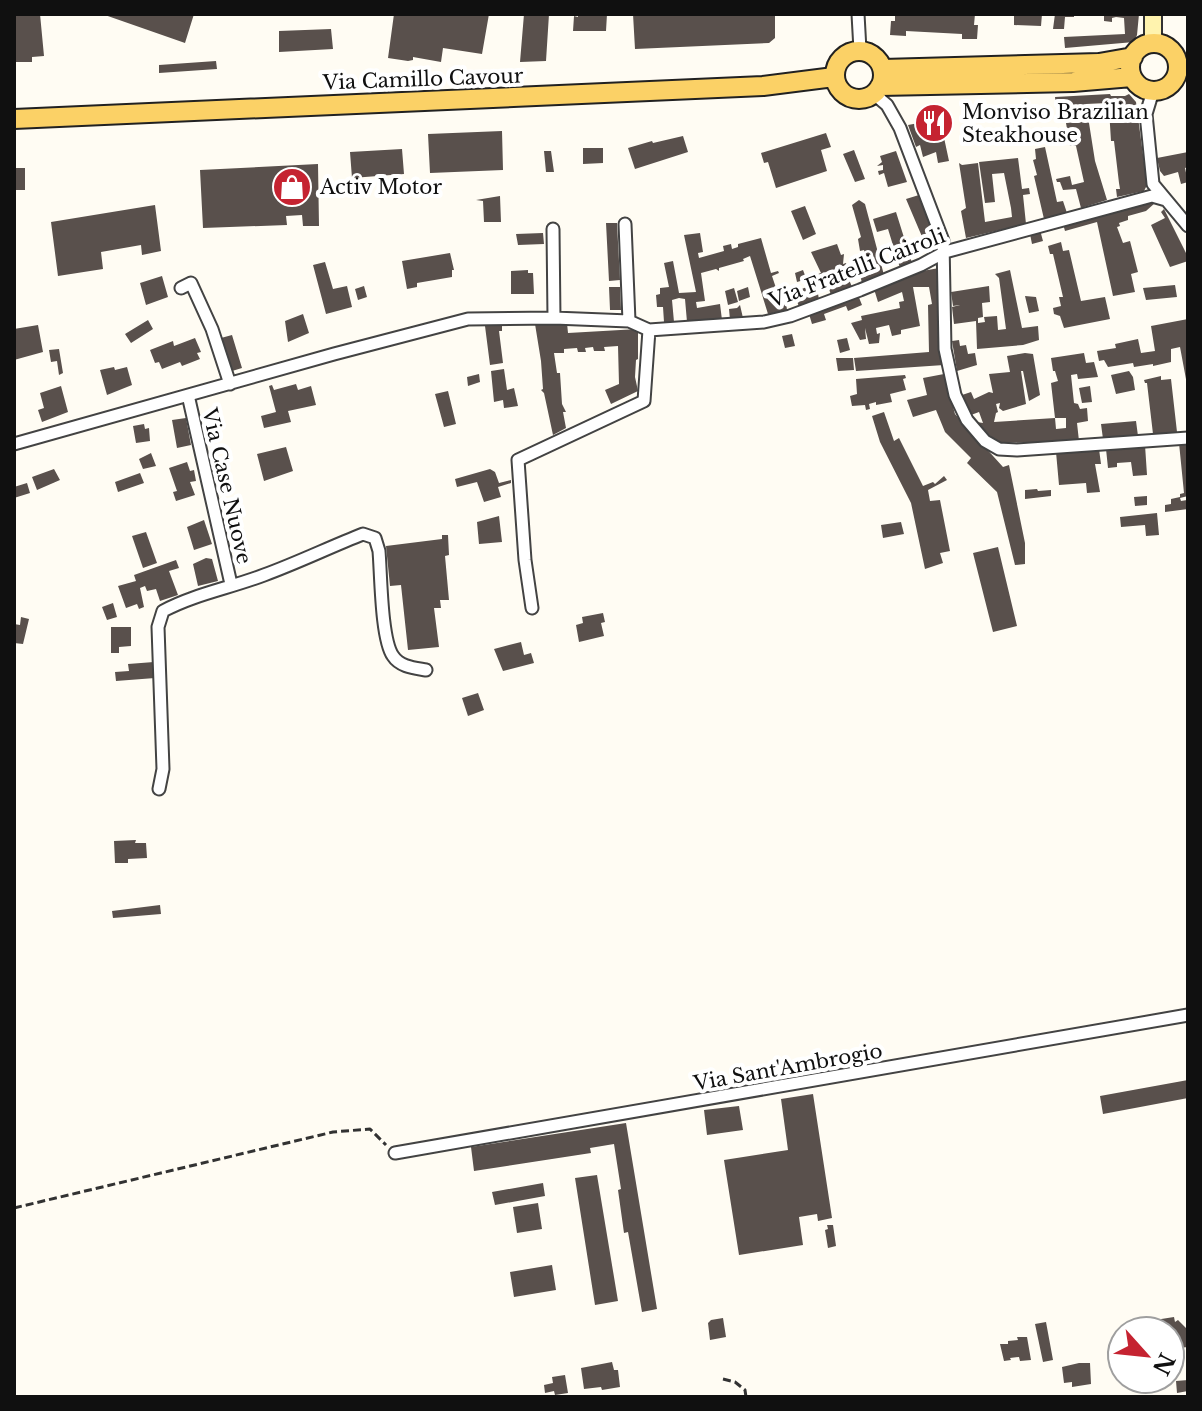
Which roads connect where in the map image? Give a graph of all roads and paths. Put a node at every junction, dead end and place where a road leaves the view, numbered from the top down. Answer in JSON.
{"nodes":[{"id":1,"x":858,"y":14,"type":"edge"},
{"id":2,"x":1153,"y":14,"type":"edge"},
{"id":3,"x":1153,"y":44,"type":"junction"},
{"id":4,"x":860,"y":50,"type":"junction"},
{"id":5,"x":1181,"y":54,"type":"edge"},
{"id":6,"x":1133,"y":57,"type":"junction"},
{"id":7,"x":834,"y":77,"type":"junction"},
{"id":8,"x":1132,"y":77,"type":"junction"},
{"id":9,"x":1182,"y":78,"type":"edge"},
{"id":10,"x":879,"y":83,"type":"junction"},
{"id":11,"x":1153,"y":91,"type":"junction"},
{"id":12,"x":14,"y":119,"type":"edge"},
{"id":13,"x":1166,"y":200,"type":"junction"},
{"id":14,"x":625,"y":224,"type":"dead end"},
{"id":15,"x":1188,"y":226,"type":"edge"},
{"id":16,"x":553,"y":229,"type":"dead end"},
{"id":17,"x":945,"y":252,"type":"junction"},
{"id":18,"x":181,"y":288,"type":"dead end"},
{"id":19,"x":554,"y":318,"type":"junction"},
{"id":20,"x":629,"y":321,"type":"junction"},
{"id":21,"x":649,"y":330,"type":"junction"},
{"id":22,"x":230,"y":384,"type":"junction"},
{"id":23,"x":188,"y":395,"type":"junction"},
{"id":24,"x":1188,"y":438,"type":"edge"},
{"id":25,"x":14,"y":444,"type":"edge"},
{"id":26,"x":231,"y":584,"type":"junction"},
{"id":27,"x":532,"y":608,"type":"dead end"},
{"id":28,"x":426,"y":670,"type":"dead end"},
{"id":29,"x":159,"y":789,"type":"dead end"},
{"id":30,"x":1188,"y":1015,"type":"edge"},
{"id":31,"x":395,"y":1153,"type":"joint"},
{"id":32,"x":14,"y":1208,"type":"edge"},
{"id":33,"x":723,"y":1379,"type":"dead end"},
{"id":34,"x":746,"y":1397,"type":"edge"}],
"edges":[{"from":1,"to":4,"type":"street"},
{"from":2,"to":3,"type":"street"},
{"from":3,"to":5,"type":"main road"},
{"from":3,"to":6,"type":"main road"},
{"from":4,"to":7,"type":"main road"},
{"from":4,"to":10,"type":"main road"},
{"from":5,"to":9,"type":"main road"},
{"from":6,"to":8,"type":"main road"},
{"from":6,"to":10,"type":"main road"},
{"from":7,"to":10,"type":"main road"},
{"from":7,"to":12,"type":"main road","name":"Via Camillo Cavour"},
{"from":8,"to":10,"type":"main road"},
{"from":8,"to":11,"type":"main road"},
{"from":9,"to":11,"type":"main road"},
{"from":10,"to":17,"type":"street"},
{"from":11,"to":13,"type":"street"},
{"from":13,"to":15,"type":"street"},
{"from":13,"to":17,"type":"street","name":"Via Fratelli Cairoli"},
{"from":14,"to":20,"type":"street"},
{"from":16,"to":19,"type":"street"},
{"from":17,"to":21,"type":"street","name":"Via Fratelli Cairoli"},
{"from":17,"to":24,"type":"street"},
{"from":18,"to":22,"type":"street"},
{"from":19,"to":20,"type":"street","name":"Via Fratelli Cairoli"},
{"from":19,"to":22,"type":"street","name":"Via Fratelli Cairoli"},
{"from":20,"to":21,"type":"street","name":"Via Fratelli Cairoli"},
{"from":21,"to":27,"type":"street"},
{"from":22,"to":23,"type":"street","name":"Via Fratelli Cairoli"},
{"from":23,"to":25,"type":"street","name":"Via Fratelli Cairoli"},
{"from":23,"to":26,"type":"street","name":"Via Case Nuove"},
{"from":26,"to":28,"type":"street","name":"Via Case Nuove"},
{"from":26,"to":29,"type":"street","name":"Via Case Nuove"},
{"from":30,"to":31,"type":"street","name":"Via Sant'Ambrogio"},
{"from":31,"to":32,"type":"path"},
{"from":33,"to":34,"type":"path"}]}
